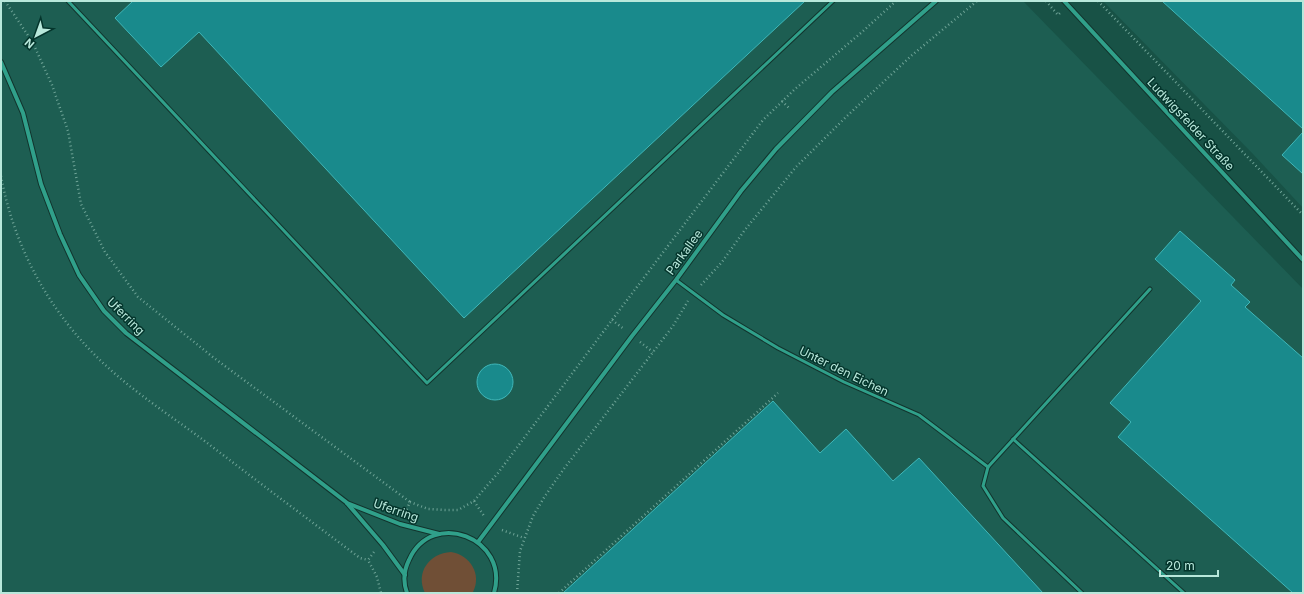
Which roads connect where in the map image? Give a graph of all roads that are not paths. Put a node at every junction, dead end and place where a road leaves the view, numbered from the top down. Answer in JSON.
{"nodes":[{"id":1,"x":68,"y":1,"type":"edge"},
{"id":2,"x":833,"y":1,"type":"edge"},
{"id":3,"x":936,"y":1,"type":"edge"},
{"id":4,"x":1064,"y":1,"type":"edge"},
{"id":5,"x":1,"y":62,"type":"edge"},
{"id":6,"x":1303,"y":260,"type":"edge"},
{"id":7,"x":676,"y":280,"type":"junction"},
{"id":8,"x":1150,"y":289,"type":"dead end"},
{"id":9,"x":1013,"y":439,"type":"junction"},
{"id":10,"x":988,"y":467,"type":"junction"},
{"id":11,"x":346,"y":502,"type":"junction"},
{"id":12,"x":440,"y":534,"type":"junction"},
{"id":13,"x":478,"y":542,"type":"junction"},
{"id":14,"x":404,"y":575,"type":"junction"},
{"id":15,"x":407,"y":593,"type":"edge"},
{"id":16,"x":494,"y":593,"type":"edge"},
{"id":17,"x":1082,"y":593,"type":"edge"},
{"id":18,"x":1184,"y":593,"type":"edge"}],
"edges":[{"from":1,"to":2,"type":"lane"},
{"from":3,"to":7,"type":"street","name":"Parkallee"},
{"from":4,"to":6,"type":"street","name":"Ludwigsfelder Straße"},
{"from":5,"to":11,"type":"street","name":"Uferring"},
{"from":7,"to":10,"type":"lane","name":"Unter den Eichen"},
{"from":7,"to":13,"type":"street","name":"Parkallee"},
{"from":8,"to":9,"type":"lane"},
{"from":9,"to":10,"type":"lane"},
{"from":9,"to":18,"type":"lane"},
{"from":10,"to":17,"type":"lane"},
{"from":11,"to":12,"type":"street","name":"Uferring"},
{"from":11,"to":14,"type":"street","name":"Uferring"},
{"from":12,"to":13,"type":"street"},
{"from":12,"to":14,"type":"street"},
{"from":13,"to":16,"type":"street"},
{"from":14,"to":15,"type":"street"}]}
